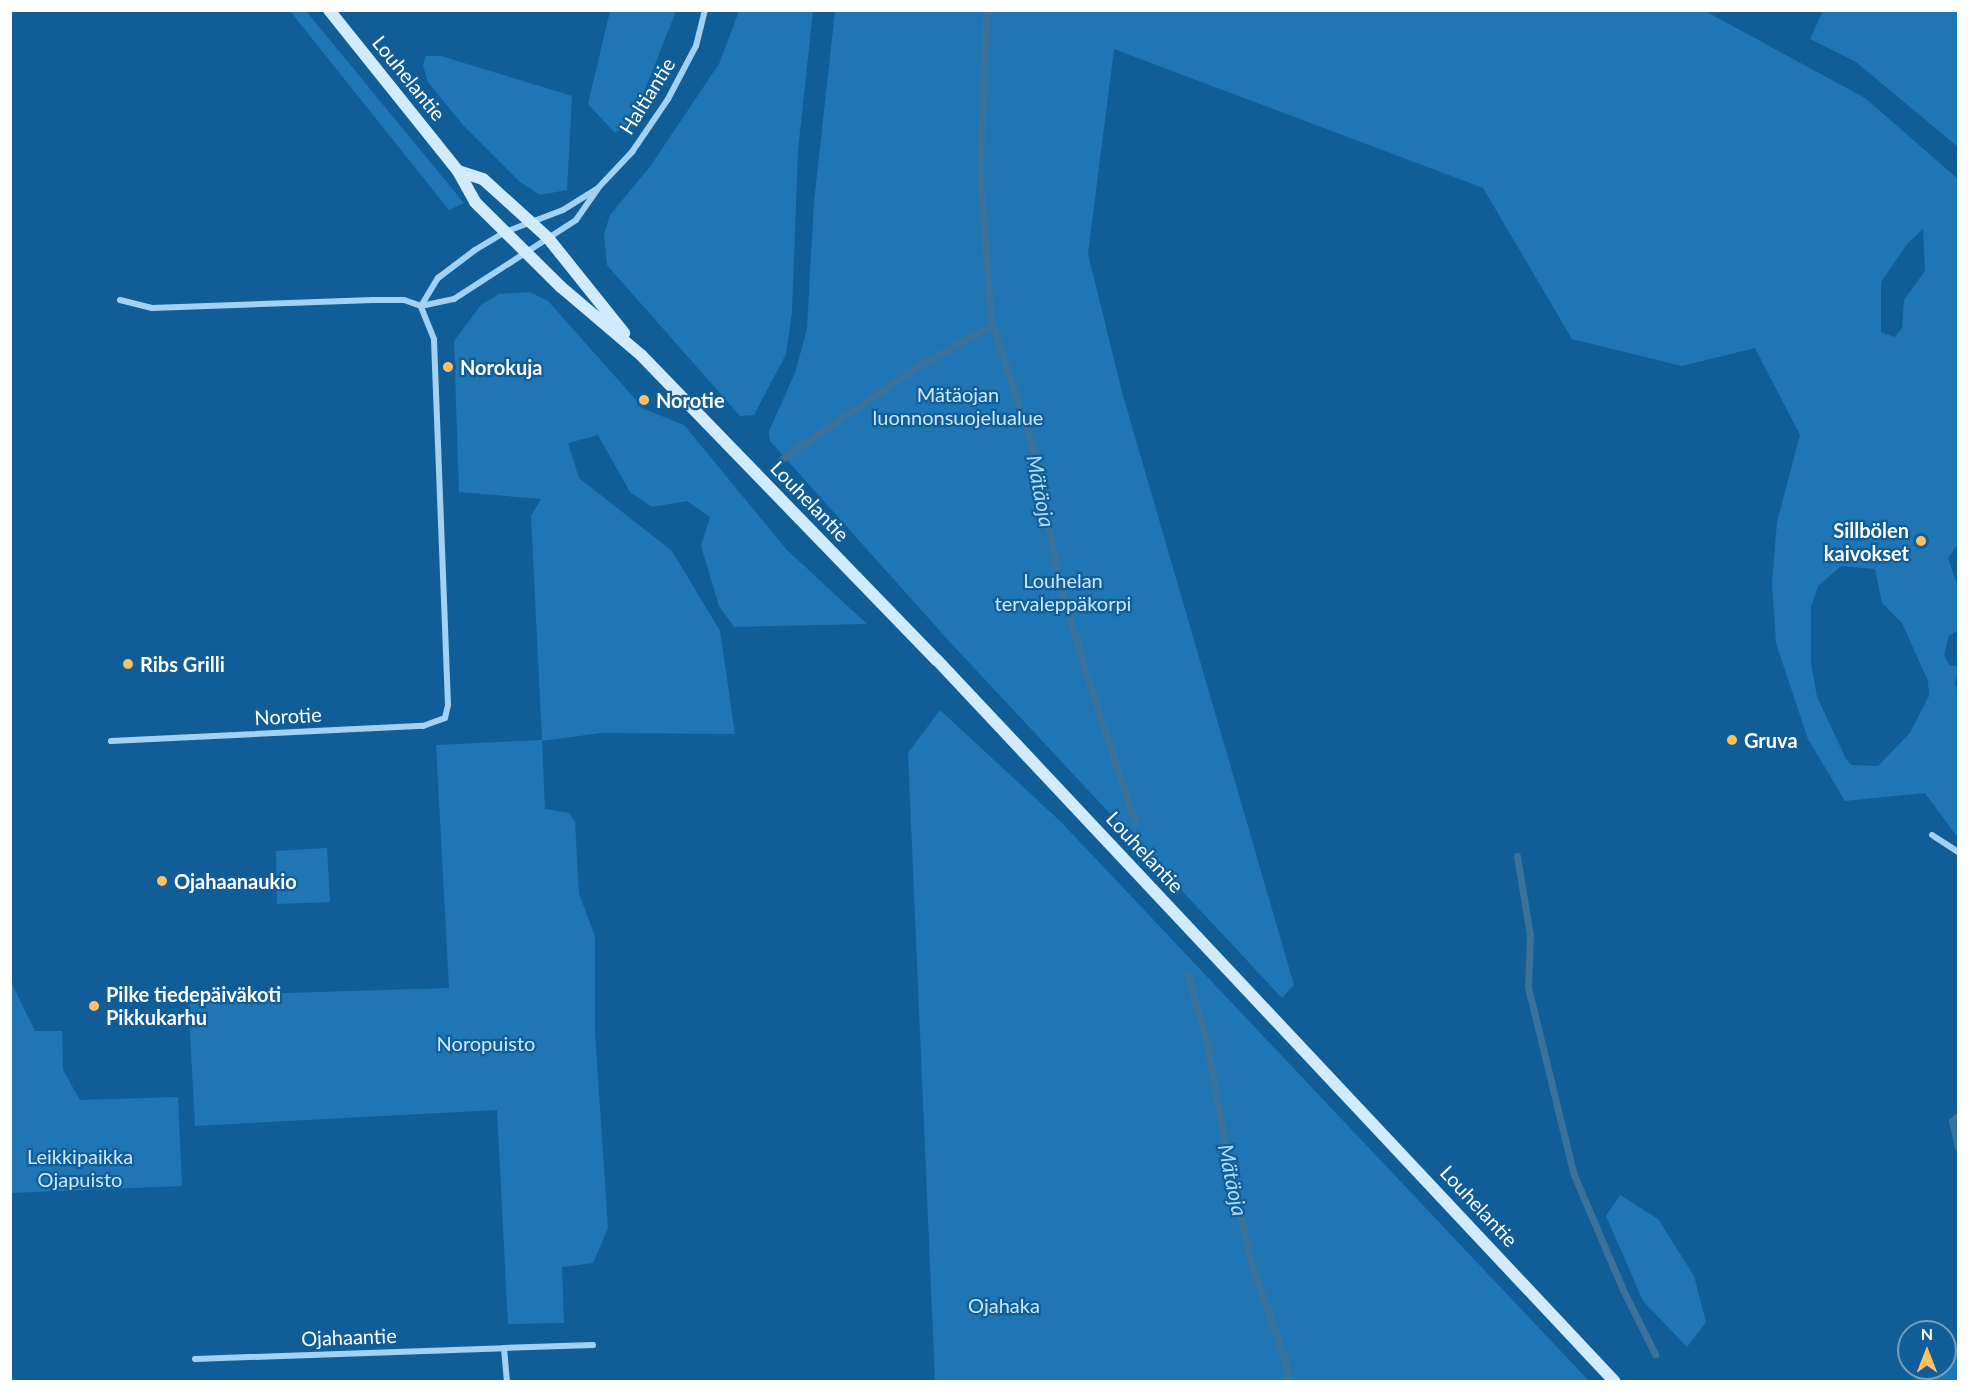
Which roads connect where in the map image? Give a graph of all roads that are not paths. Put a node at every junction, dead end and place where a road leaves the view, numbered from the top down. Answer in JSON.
{"nodes":[{"id":1,"x":329,"y":10,"type":"edge"},
{"id":2,"x":705,"y":10,"type":"edge"},
{"id":3,"x":458,"y":171,"type":"junction"},
{"id":4,"x":598,"y":188,"type":"junction"},
{"id":5,"x":528,"y":220,"type":"junction"},
{"id":6,"x":505,"y":231,"type":"junction"},
{"id":7,"x":548,"y":238,"type":"junction"},
{"id":8,"x":526,"y":252,"type":"junction"},
{"id":9,"x":120,"y":300,"type":"dead end"},
{"id":10,"x":421,"y":306,"type":"junction"},
{"id":11,"x":641,"y":355,"type":"junction"},
{"id":12,"x":111,"y":741,"type":"dead end"},
{"id":13,"x":1932,"y":835,"type":"dead end"},
{"id":14,"x":1959,"y":852,"type":"edge"},
{"id":15,"x":593,"y":1345,"type":"dead end"},
{"id":16,"x":504,"y":1348,"type":"junction"},
{"id":17,"x":195,"y":1359,"type":"dead end"},
{"id":18,"x":507,"y":1382,"type":"edge"},
{"id":19,"x":1615,"y":1382,"type":"edge"}],
"edges":[{"from":1,"to":3,"type":"main road","name":"Louhelantie"},
{"from":2,"to":4,"type":"street","name":"Haltiantie"},
{"from":3,"to":5,"type":"main road","name":"Louhelantie"},
{"from":3,"to":6,"type":"main road","name":"Louhelantie"},
{"from":4,"to":5,"type":"street","name":"Haltiantie"},
{"from":4,"to":7,"type":"street","name":"Haltiantie"},
{"from":5,"to":6,"type":"street"},
{"from":5,"to":7,"type":"main road","name":"Louhelantie"},
{"from":6,"to":8,"type":"main road","name":"Louhelantie"},
{"from":6,"to":10,"type":"street"},
{"from":7,"to":8,"type":"street"},
{"from":7,"to":11,"type":"main road","name":"Louhelantie"},
{"from":8,"to":10,"type":"street"},
{"from":8,"to":11,"type":"main road","name":"Louhelantie"},
{"from":9,"to":10,"type":"street"},
{"from":10,"to":12,"type":"street","name":"Norotie"},
{"from":11,"to":19,"type":"main road","name":"Louhelantie"},
{"from":13,"to":14,"type":"street"},
{"from":15,"to":16,"type":"street","name":"Ojahaantie"},
{"from":16,"to":17,"type":"street","name":"Ojahaantie"},
{"from":16,"to":18,"type":"street"}]}
